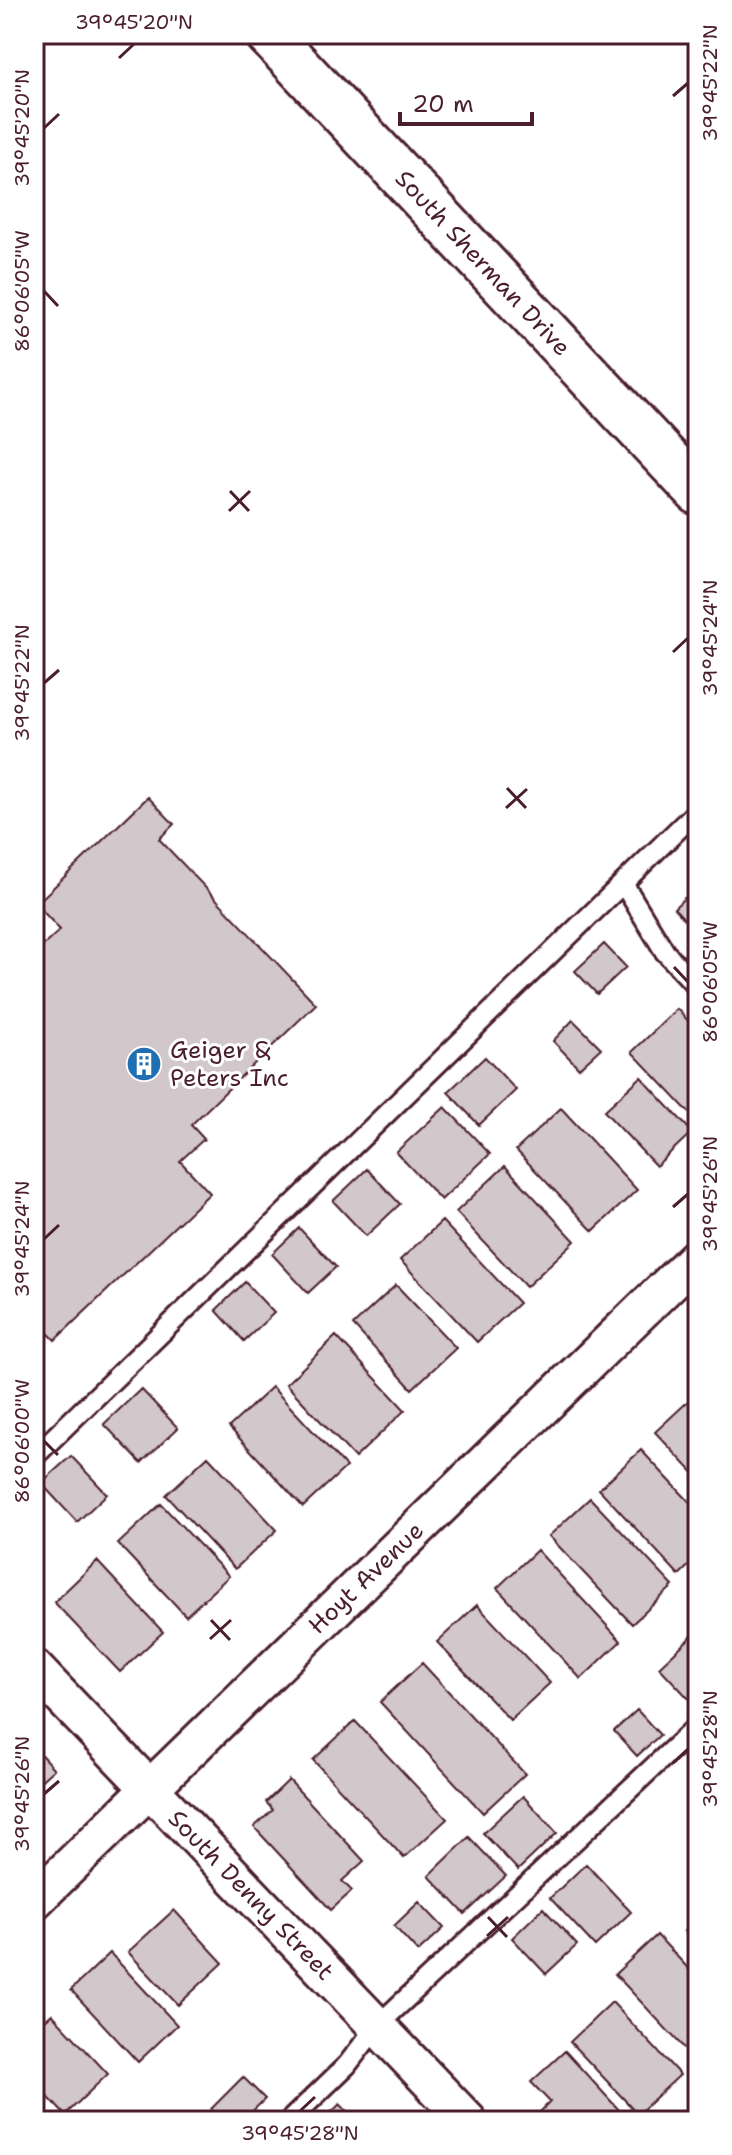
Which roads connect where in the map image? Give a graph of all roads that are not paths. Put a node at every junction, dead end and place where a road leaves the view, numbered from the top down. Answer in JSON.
{"nodes":[{"id":1,"x":268,"y":34,"type":"edge"},
{"id":2,"x":698,"y":492,"type":"edge"},
{"id":3,"x":698,"y":810,"type":"edge"},
{"id":4,"x":623,"y":883,"type":"junction"},
{"id":5,"x":698,"y":988,"type":"edge"},
{"id":6,"x":698,"y":1256,"type":"edge"},
{"id":7,"x":34,"y":1457,"type":"edge"},
{"id":8,"x":34,"y":1668,"type":"edge"},
{"id":9,"x":698,"y":1725,"type":"edge"},
{"id":10,"x":149,"y":1789,"type":"junction"},
{"id":11,"x":34,"y":1901,"type":"edge"},
{"id":12,"x":377,"y":2026,"type":"junction"},
{"id":13,"x":289,"y":2121,"type":"edge"},
{"id":14,"x":468,"y":2121,"type":"edge"}],
"edges":[{"from":1,"to":2,"type":"main road","name":"South Sherman Drive"},
{"from":3,"to":4,"type":"lane"},
{"from":4,"to":5,"type":"lane"},
{"from":4,"to":7,"type":"lane"},
{"from":6,"to":10,"type":"street","name":"Hoyt Avenue"},
{"from":8,"to":10,"type":"street","name":"South Denny Street"},
{"from":9,"to":12,"type":"lane"},
{"from":10,"to":11,"type":"street","name":"Hoyt Avenue"},
{"from":10,"to":12,"type":"street","name":"South Denny Street"},
{"from":12,"to":13,"type":"lane"},
{"from":12,"to":14,"type":"street","name":"South Denny Street"}]}
